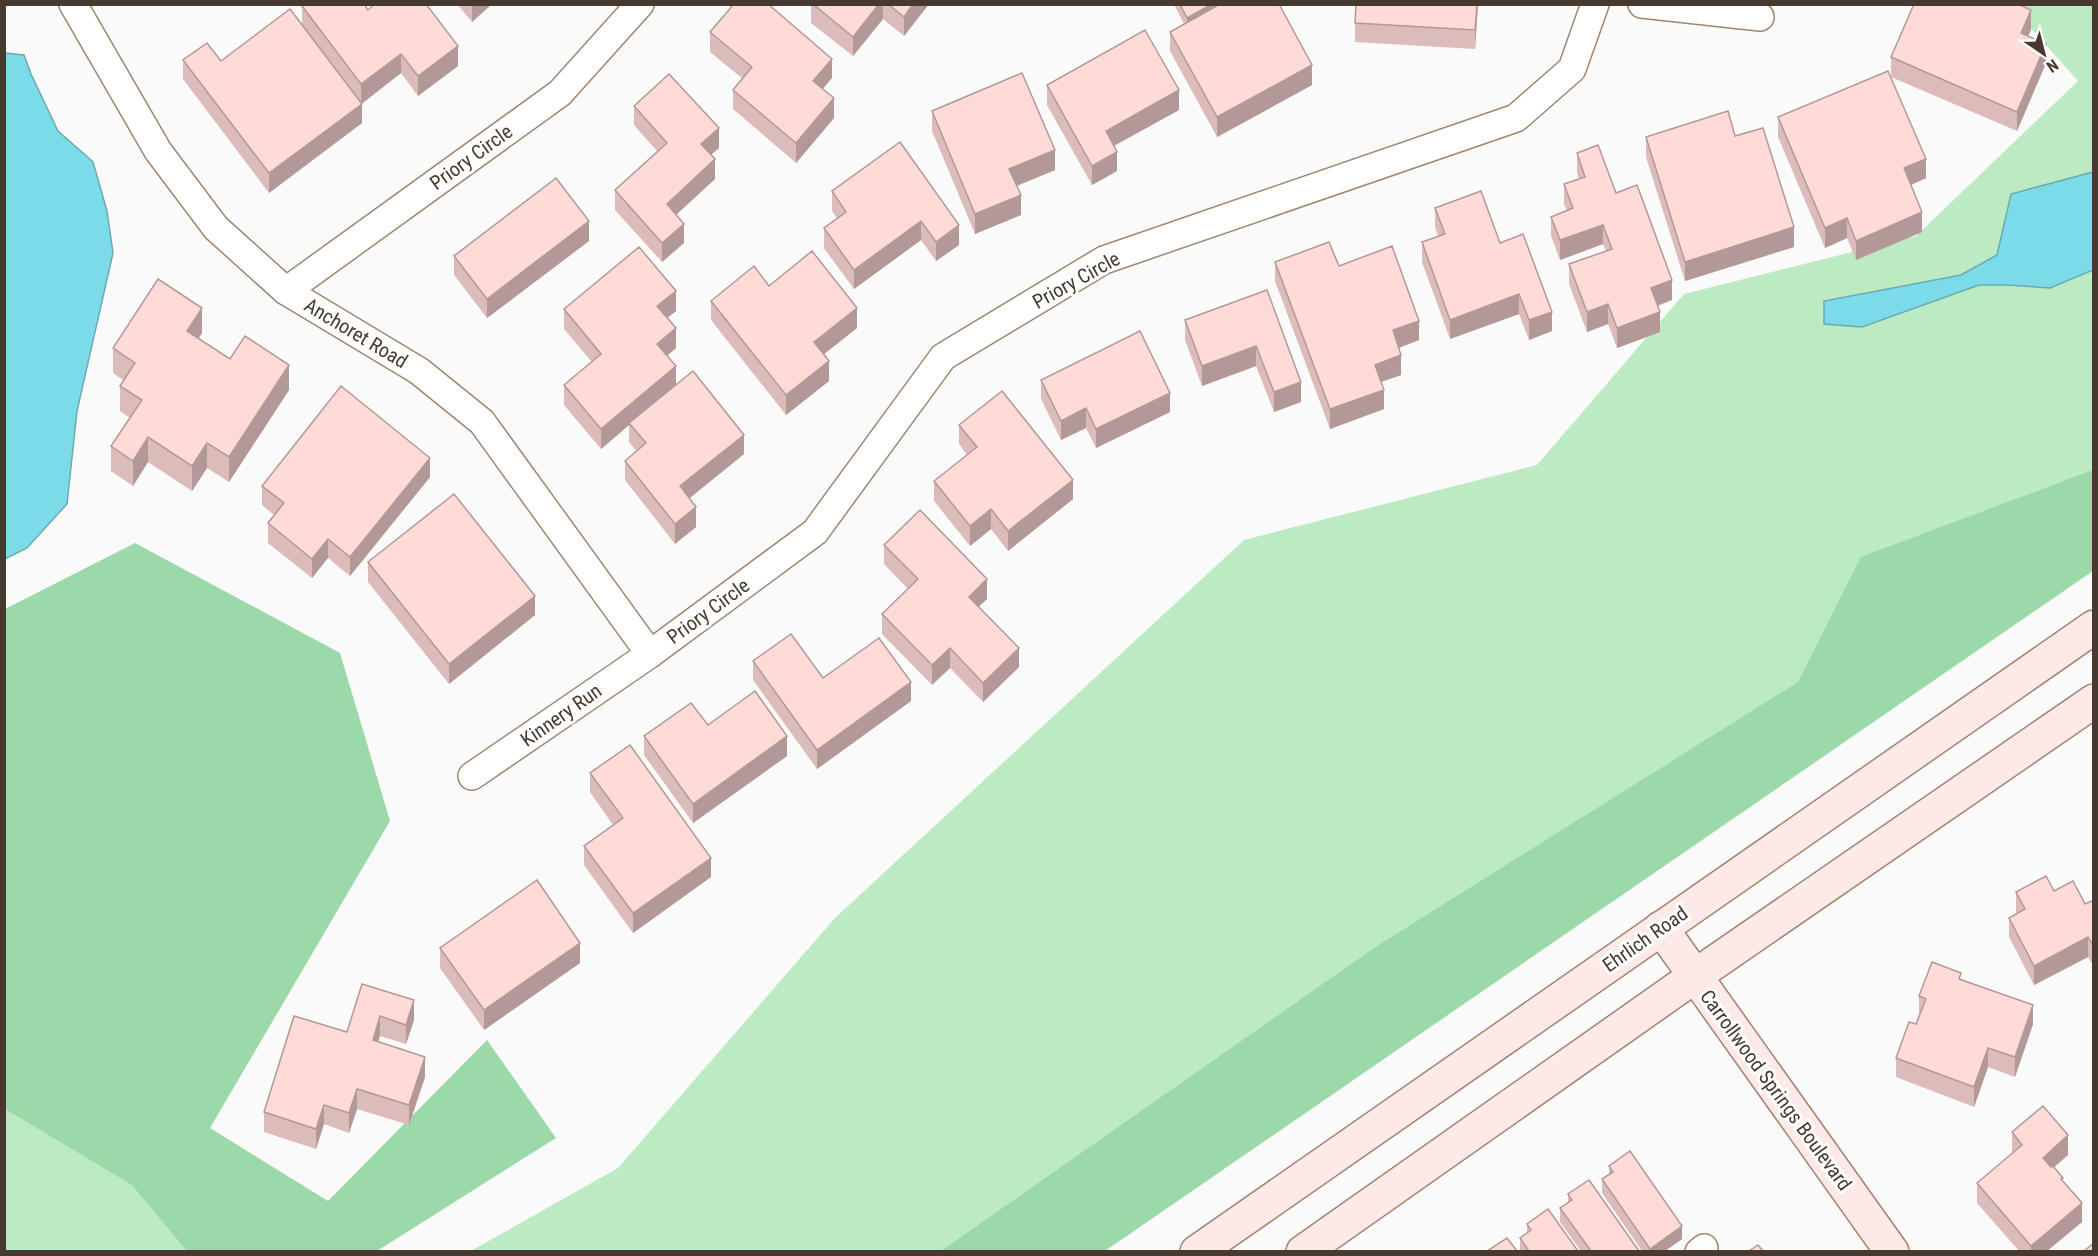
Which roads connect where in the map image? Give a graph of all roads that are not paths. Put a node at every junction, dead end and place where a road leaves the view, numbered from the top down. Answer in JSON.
{"nodes":[{"id":1,"x":73,"y":4,"type":"edge"},
{"id":2,"x":640,"y":4,"type":"edge"},
{"id":3,"x":1595,"y":4,"type":"edge"},
{"id":4,"x":1642,"y":4,"type":"edge"},
{"id":5,"x":1760,"y":17,"type":"dead end"},
{"id":6,"x":286,"y":291,"type":"junction"},
{"id":7,"x":2094,"y":627,"type":"edge"},
{"id":8,"x":650,"y":654,"type":"junction"},
{"id":9,"x":2094,"y":701,"type":"edge"},
{"id":10,"x":472,"y":776,"type":"dead end"},
{"id":11,"x":1661,"y":928,"type":"junction"},
{"id":12,"x":1695,"y":976,"type":"junction"},
{"id":13,"x":1197,"y":1251,"type":"edge"},
{"id":14,"x":1303,"y":1251,"type":"edge"},
{"id":15,"x":1892,"y":1251,"type":"edge"}],
"edges":[{"from":1,"to":6,"type":"street","name":"Anchoret Road"},
{"from":2,"to":6,"type":"street","name":"Priory Circle"},
{"from":3,"to":8,"type":"street","name":"Priory Circle"},
{"from":4,"to":5,"type":"street"},
{"from":6,"to":8,"type":"street","name":"Anchoret Road"},
{"from":7,"to":11,"type":"main road","name":"Ehrlich Road"},
{"from":8,"to":10,"type":"street","name":"Kinnery Run"},
{"from":9,"to":12,"type":"main road"},
{"from":11,"to":12,"type":"main road","name":"Carrollwood Springs Boulevard"},
{"from":11,"to":13,"type":"main road","name":"Ehrlich Road"},
{"from":12,"to":14,"type":"main road"},
{"from":12,"to":15,"type":"main road","name":"Carrollwood Springs Boulevard"}]}
